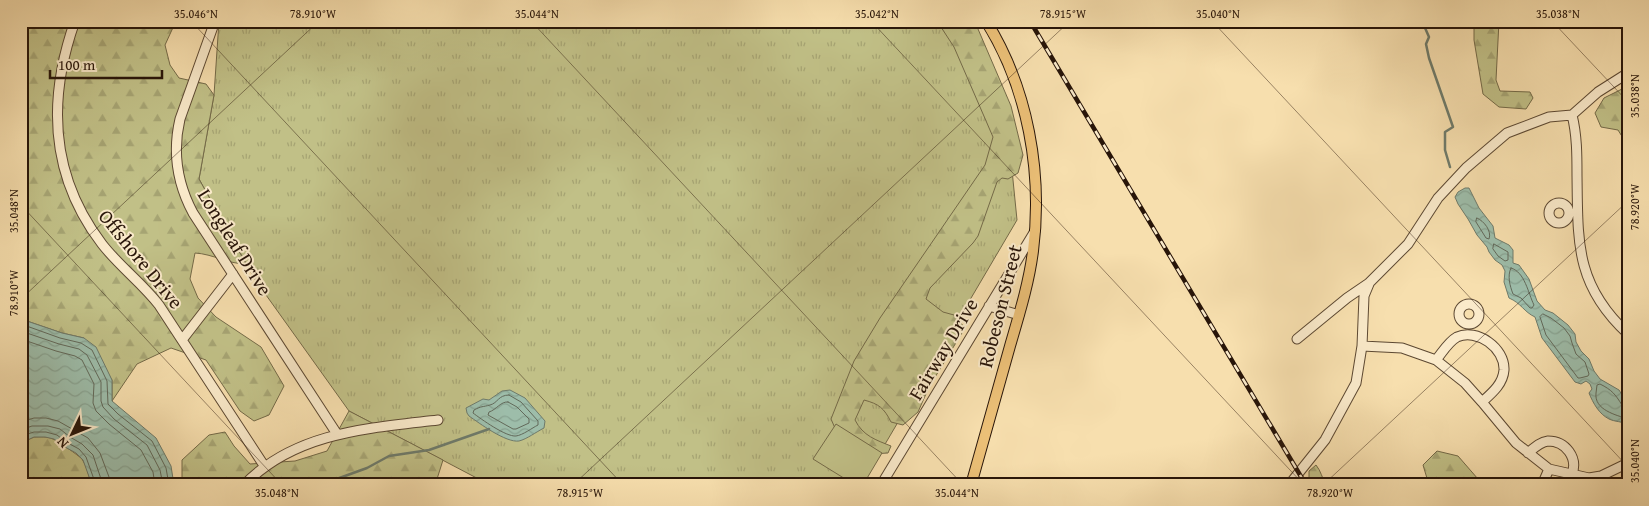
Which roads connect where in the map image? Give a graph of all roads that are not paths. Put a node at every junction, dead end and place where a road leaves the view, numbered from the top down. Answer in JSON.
{"nodes":[{"id":1,"x":75,"y":21,"type":"edge"},
{"id":2,"x":215,"y":21,"type":"edge"},
{"id":3,"x":986,"y":21,"type":"edge"},
{"id":4,"x":1628,"y":73,"type":"edge"},
{"id":5,"x":1572,"y":114,"type":"junction"},
{"id":6,"x":1035,"y":231,"type":"junction"},
{"id":7,"x":233,"y":274,"type":"junction"},
{"id":8,"x":1369,"y":284,"type":"junction"},
{"id":9,"x":989,"y":306,"type":"junction"},
{"id":10,"x":1019,"y":315,"type":"junction"},
{"id":11,"x":1468,"y":324,"type":"dead end"},
{"id":12,"x":1628,"y":334,"type":"edge"},
{"id":13,"x":1469,"y":335,"type":"junction"},
{"id":14,"x":1297,"y":339,"type":"dead end"},
{"id":15,"x":182,"y":340,"type":"junction"},
{"id":16,"x":1362,"y":346,"type":"junction"},
{"id":17,"x":1436,"y":360,"type":"junction"},
{"id":18,"x":1482,"y":402,"type":"junction"},
{"id":19,"x":438,"y":420,"type":"dead end"},
{"id":20,"x":337,"y":434,"type":"junction"},
{"id":21,"x":1528,"y":453,"type":"junction"},
{"id":22,"x":1628,"y":463,"type":"edge"},
{"id":23,"x":265,"y":467,"type":"junction"},
{"id":24,"x":1549,"y":469,"type":"junction"},
{"id":25,"x":1572,"y":474,"type":"junction"},
{"id":26,"x":244,"y":485,"type":"edge"},
{"id":27,"x":881,"y":485,"type":"edge"},
{"id":28,"x":971,"y":485,"type":"edge"},
{"id":29,"x":1289,"y":485,"type":"edge"},
{"id":30,"x":1542,"y":485,"type":"edge"}],
"edges":[{"from":1,"to":15,"type":"street","name":"Offshore Drive"},
{"from":2,"to":7,"type":"street","name":"Longleaf Drive"},
{"from":3,"to":6,"type":"main road","name":"Robeson Street"},
{"from":4,"to":5,"type":"street"},
{"from":5,"to":8,"type":"street"},
{"from":5,"to":12,"type":"street"},
{"from":6,"to":9,"type":"street","name":"Fairway Drive"},
{"from":6,"to":10,"type":"main road","name":"Robeson Street"},
{"from":7,"to":15,"type":"street"},
{"from":7,"to":20,"type":"street","name":"Longleaf Drive"},
{"from":8,"to":14,"type":"street"},
{"from":8,"to":16,"type":"street"},
{"from":9,"to":10,"type":"street"},
{"from":9,"to":27,"type":"street","name":"Fairway Drive"},
{"from":10,"to":28,"type":"main road","name":"Robeson Street"},
{"from":11,"to":13,"type":"street"},
{"from":13,"to":17,"type":"street"},
{"from":13,"to":18,"type":"street"},
{"from":15,"to":23,"type":"street","name":"Offshore Drive"},
{"from":16,"to":17,"type":"street"},
{"from":16,"to":29,"type":"street"},
{"from":17,"to":18,"type":"street"},
{"from":18,"to":21,"type":"street"},
{"from":19,"to":20,"type":"street"},
{"from":20,"to":23,"type":"street"},
{"from":21,"to":24,"type":"street"},
{"from":21,"to":25,"type":"street"},
{"from":22,"to":25,"type":"street"},
{"from":23,"to":26,"type":"street"},
{"from":24,"to":25,"type":"street"},
{"from":24,"to":30,"type":"street"}]}
